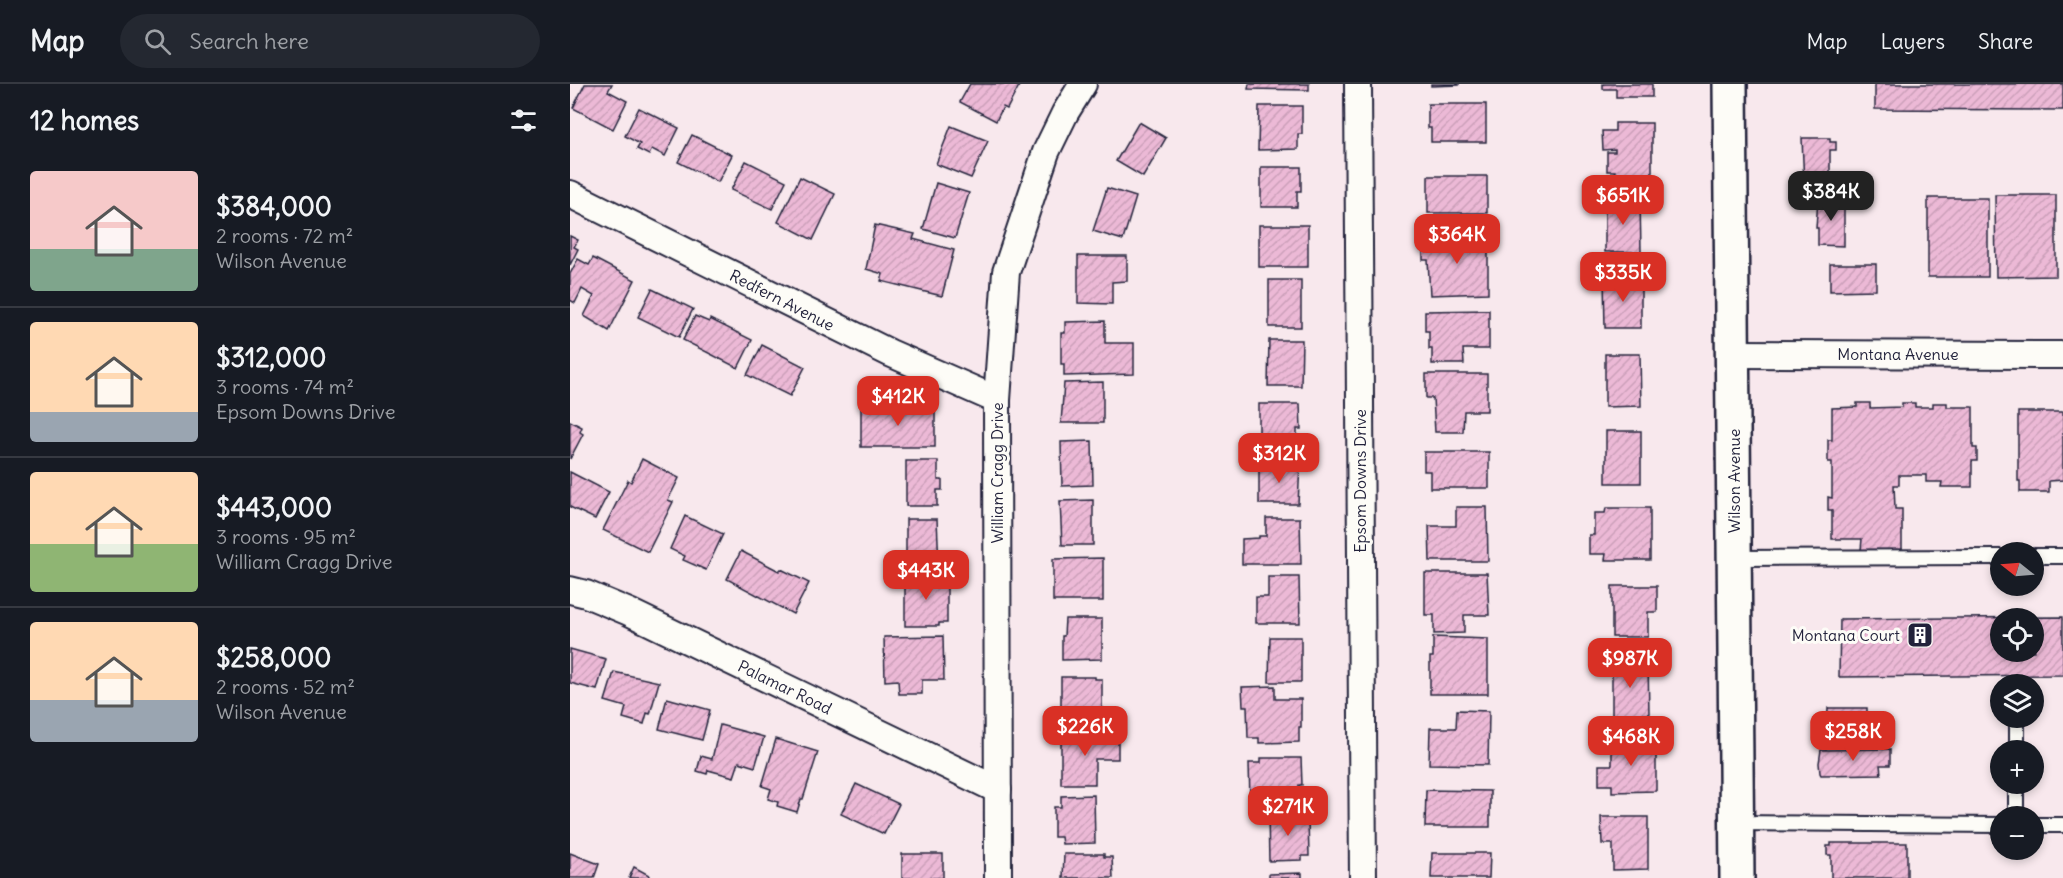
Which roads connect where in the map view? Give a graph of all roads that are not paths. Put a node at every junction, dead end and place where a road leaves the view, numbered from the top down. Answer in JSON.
{"nodes":[{"id":1,"x":1083,"y":84,"type":"edge"},
{"id":2,"x":1358,"y":84,"type":"edge"},
{"id":3,"x":1730,"y":84,"type":"edge"},
{"id":4,"x":570,"y":194,"type":"edge"},
{"id":5,"x":1733,"y":354,"type":"junction"},
{"id":6,"x":2063,"y":355,"type":"edge"},
{"id":7,"x":997,"y":400,"type":"junction"},
{"id":8,"x":2044,"y":556,"type":"edge"},
{"id":9,"x":2063,"y":556,"type":"edge"},
{"id":10,"x":1990,"y":557,"type":"edge"},
{"id":11,"x":1735,"y":558,"type":"junction"},
{"id":12,"x":570,"y":590,"type":"edge"},
{"id":13,"x":998,"y":789,"type":"junction"},
{"id":14,"x":1736,"y":823,"type":"junction"},
{"id":15,"x":1990,"y":825,"type":"edge"},
{"id":16,"x":2044,"y":825,"type":"edge"},
{"id":17,"x":2063,"y":825,"type":"edge"},
{"id":18,"x":998,"y":878,"type":"edge"},
{"id":19,"x":1363,"y":878,"type":"edge"},
{"id":20,"x":1737,"y":878,"type":"edge"}],
"edges":[{"from":1,"to":7,"type":"street","name":"William Cragg Drive"},
{"from":2,"to":19,"type":"street","name":"Epsom Downs Drive"},
{"from":3,"to":5,"type":"main road","name":"Wilson Avenue"},
{"from":4,"to":7,"type":"street","name":"Redfern Avenue"},
{"from":5,"to":6,"type":"street","name":"Montana Avenue"},
{"from":5,"to":11,"type":"main road","name":"Wilson Avenue"},
{"from":7,"to":13,"type":"street","name":"William Cragg Drive"},
{"from":8,"to":9,"type":"lane"},
{"from":10,"to":11,"type":"lane"},
{"from":11,"to":14,"type":"main road","name":"Wilson Avenue"},
{"from":12,"to":13,"type":"street","name":"Palamar Road"},
{"from":13,"to":18,"type":"street","name":"William Cragg Drive"},
{"from":14,"to":15,"type":"lane"},
{"from":14,"to":20,"type":"main road","name":"Wilson Avenue"},
{"from":16,"to":17,"type":"lane"}]}
